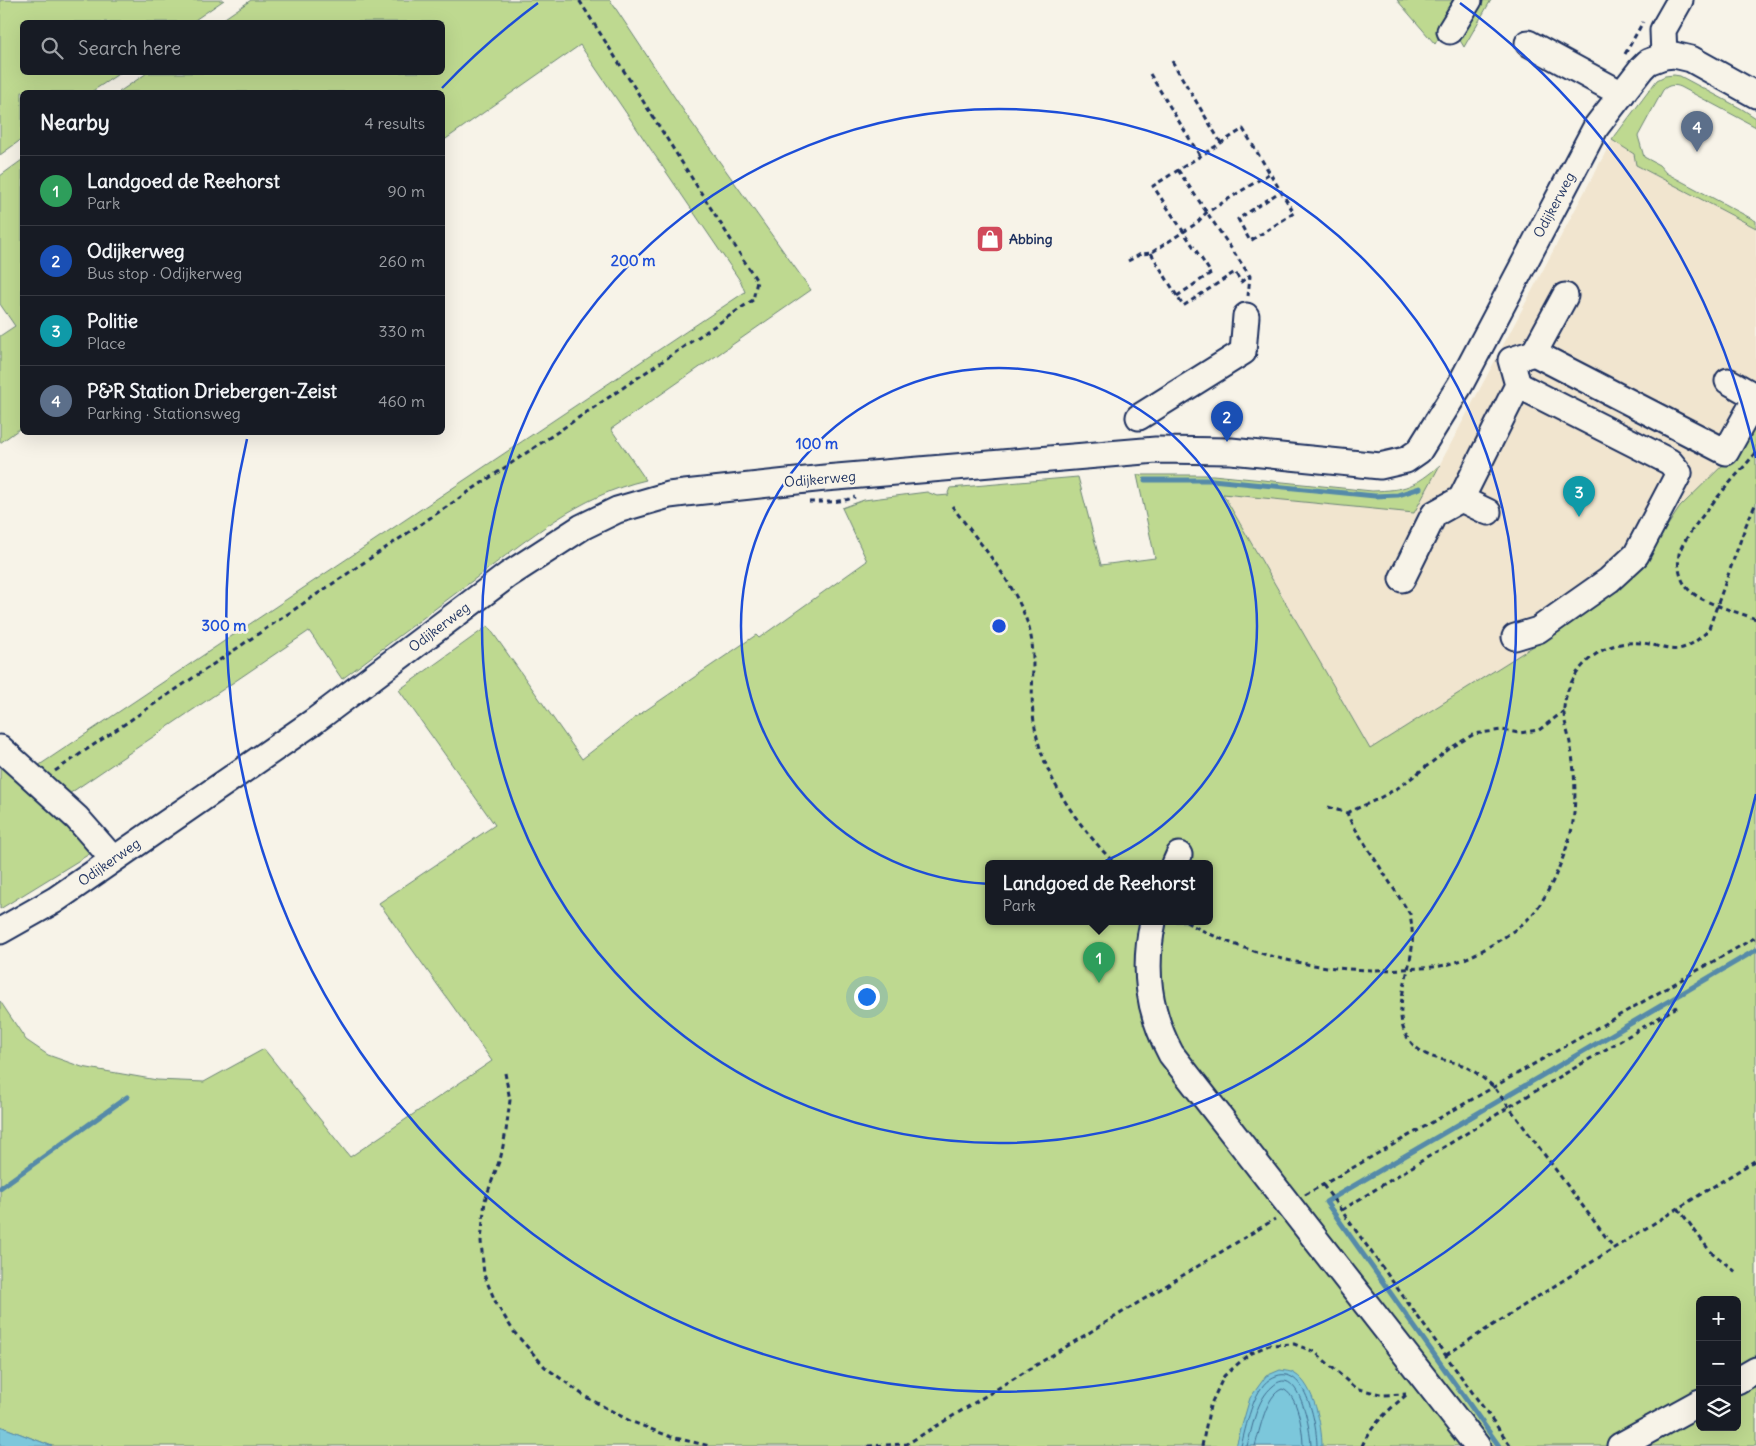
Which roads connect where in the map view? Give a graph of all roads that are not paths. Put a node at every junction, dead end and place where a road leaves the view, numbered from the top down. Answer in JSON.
{"nodes":[{"id":1,"x":1469,"y":0,"type":"edge"},
{"id":2,"x":1680,"y":0,"type":"edge"},
{"id":3,"x":1450,"y":31,"type":"dead end"},
{"id":4,"x":1528,"y":43,"type":"dead end"},
{"id":5,"x":1664,"y":56,"type":"junction"},
{"id":6,"x":1622,"y":94,"type":"junction"},
{"id":7,"x":1756,"y":95,"type":"edge"},
{"id":8,"x":1565,"y":296,"type":"dead end"},
{"id":9,"x":1246,"y":316,"type":"road end"},
{"id":10,"x":1482,"y":344,"type":"junction"},
{"id":11,"x":1523,"y":357,"type":"junction"},
{"id":12,"x":1728,"y":381,"type":"dead end"},
{"id":13,"x":1518,"y":384,"type":"junction"},
{"id":14,"x":1756,"y":398,"type":"edge"},
{"id":15,"x":1139,"y":417,"type":"dead end"},
{"id":16,"x":1461,"y":499,"type":"junction"},
{"id":17,"x":1488,"y":512,"type":"dead end"},
{"id":18,"x":1402,"y":580,"type":"dead end"},
{"id":19,"x":1515,"y":637,"type":"dead end"},
{"id":20,"x":0,"y":748,"type":"edge"},
{"id":21,"x":113,"y":859,"type":"junction"},
{"id":22,"x":1152,"y":925,"type":"edge"},
{"id":23,"x":0,"y":932,"type":"edge"},
{"id":24,"x":1756,"y":1370,"type":"edge"},
{"id":25,"x":1741,"y":1379,"type":"edge"},
{"id":26,"x":1696,"y":1404,"type":"edge"},
{"id":27,"x":1477,"y":1446,"type":"edge"},
{"id":28,"x":1620,"y":1446,"type":"edge"}],
"edges":[{"from":1,"to":3,"type":"street"},
{"from":2,"to":5,"type":"street"},
{"from":4,"to":6,"type":"street"},
{"from":5,"to":6,"type":"street","name":"Odijkerweg"},
{"from":5,"to":7,"type":"street"},
{"from":6,"to":10,"type":"street","name":"Odijkerweg"},
{"from":8,"to":11,"type":"street"},
{"from":9,"to":15,"type":"street"},
{"from":10,"to":11,"type":"street"},
{"from":10,"to":21,"type":"street","name":"Odijkerweg"},
{"from":11,"to":13,"type":"street"},
{"from":11,"to":14,"type":"street"},
{"from":12,"to":14,"type":"street"},
{"from":13,"to":16,"type":"street"},
{"from":13,"to":19,"type":"street"},
{"from":16,"to":17,"type":"street"},
{"from":16,"to":18,"type":"street"},
{"from":20,"to":21,"type":"street"},
{"from":21,"to":23,"type":"street","name":"Odijkerweg"},
{"from":22,"to":27,"type":"street"},
{"from":24,"to":25,"type":"street"},
{"from":26,"to":28,"type":"street"}]}
